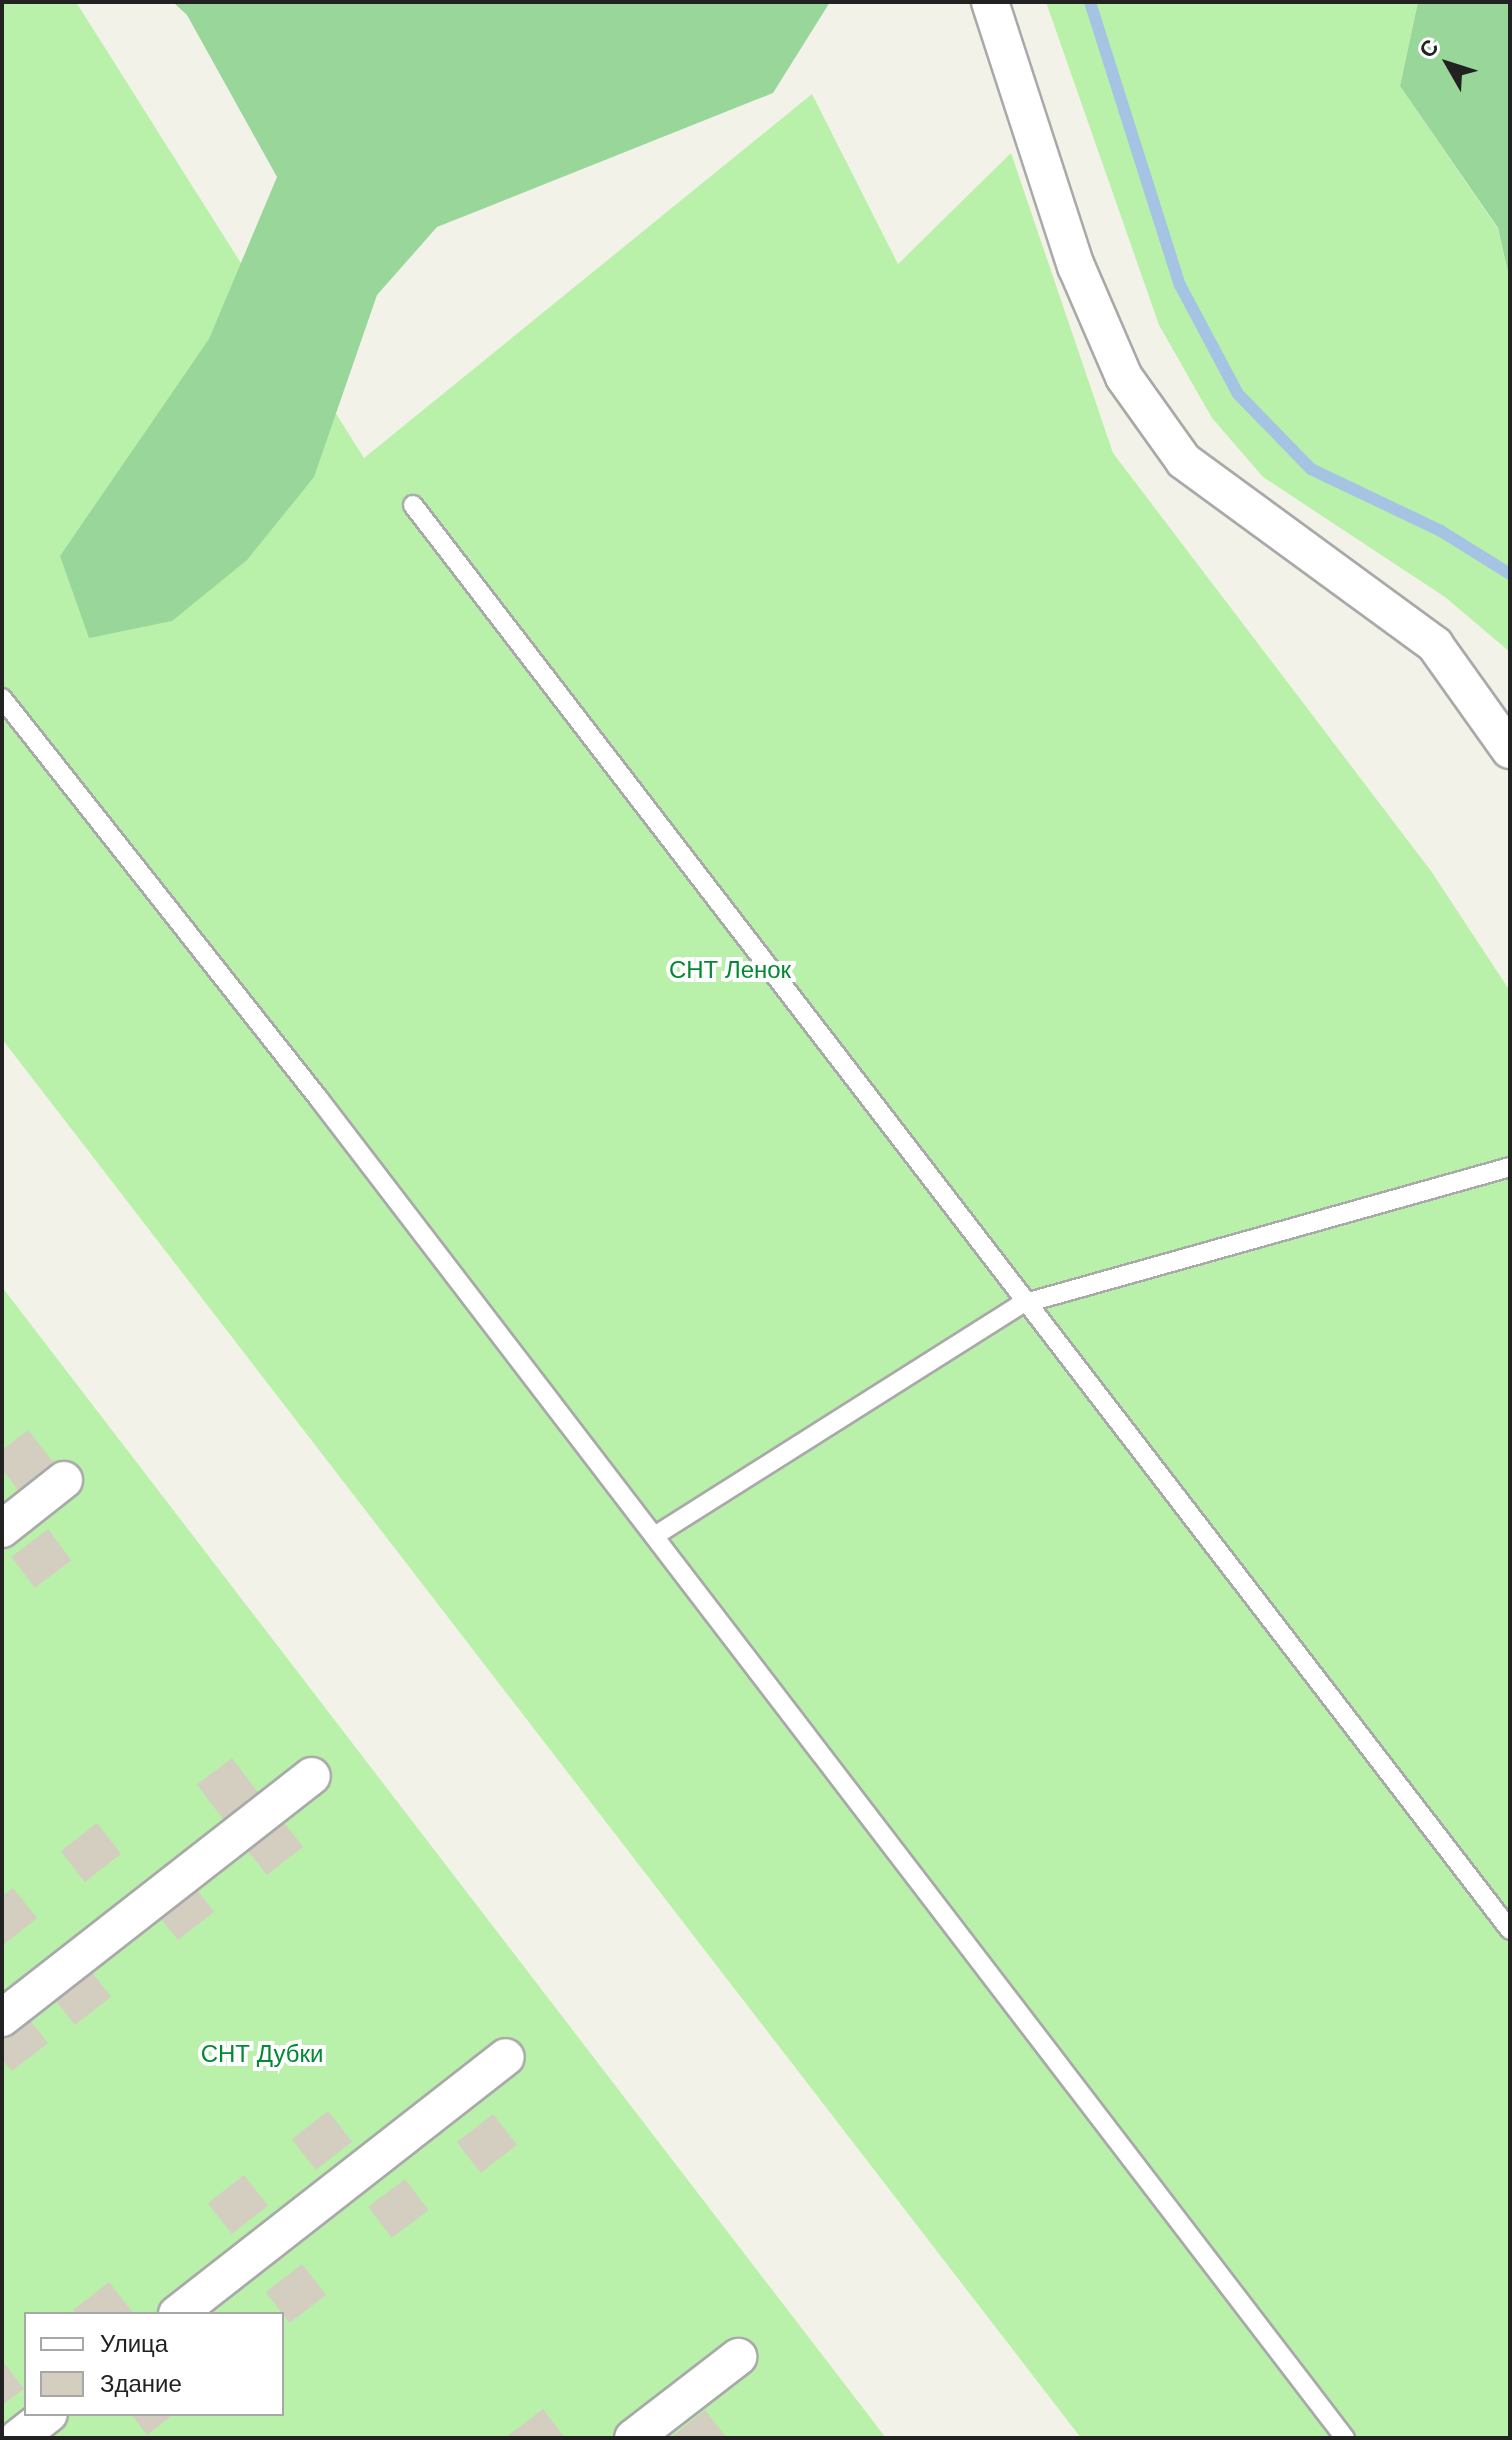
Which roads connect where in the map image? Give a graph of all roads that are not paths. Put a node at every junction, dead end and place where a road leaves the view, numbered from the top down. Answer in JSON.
{"nodes":[{"id":1,"x":990,"y":2,"type":"edge"},
{"id":2,"x":413,"y":505,"type":"dead end"},
{"id":3,"x":2,"y":698,"type":"edge"},
{"id":4,"x":1510,"y":750,"type":"edge"},
{"id":5,"x":1510,"y":1167,"type":"edge"},
{"id":6,"x":1022,"y":1304,"type":"junction"},
{"id":7,"x":64,"y":1480,"type":"dead end"},
{"id":8,"x":2,"y":1529,"type":"edge"},
{"id":9,"x":656,"y":1535,"type":"junction"},
{"id":10,"x":312,"y":1776,"type":"dead end"},
{"id":11,"x":1510,"y":1930,"type":"edge"},
{"id":12,"x":2,"y":2018,"type":"edge"},
{"id":13,"x":506,"y":2057,"type":"dead end"},
{"id":14,"x":180,"y":2312,"type":"edge"},
{"id":15,"x":738,"y":2357,"type":"dead end"},
{"id":16,"x":46,"y":2416,"type":"edge"},
{"id":17,"x":18,"y":2438,"type":"edge"},
{"id":18,"x":633,"y":2438,"type":"edge"},
{"id":19,"x":1345,"y":2438,"type":"edge"}],
"edges":[{"from":1,"to":4,"type":"street"},
{"from":2,"to":6,"type":"lane"},
{"from":3,"to":9,"type":"lane"},
{"from":5,"to":6,"type":"lane"},
{"from":6,"to":9,"type":"lane"},
{"from":6,"to":11,"type":"lane"},
{"from":7,"to":8,"type":"street"},
{"from":9,"to":19,"type":"lane"},
{"from":10,"to":12,"type":"street"},
{"from":13,"to":14,"type":"street"},
{"from":15,"to":18,"type":"street"},
{"from":16,"to":17,"type":"street"}]}
